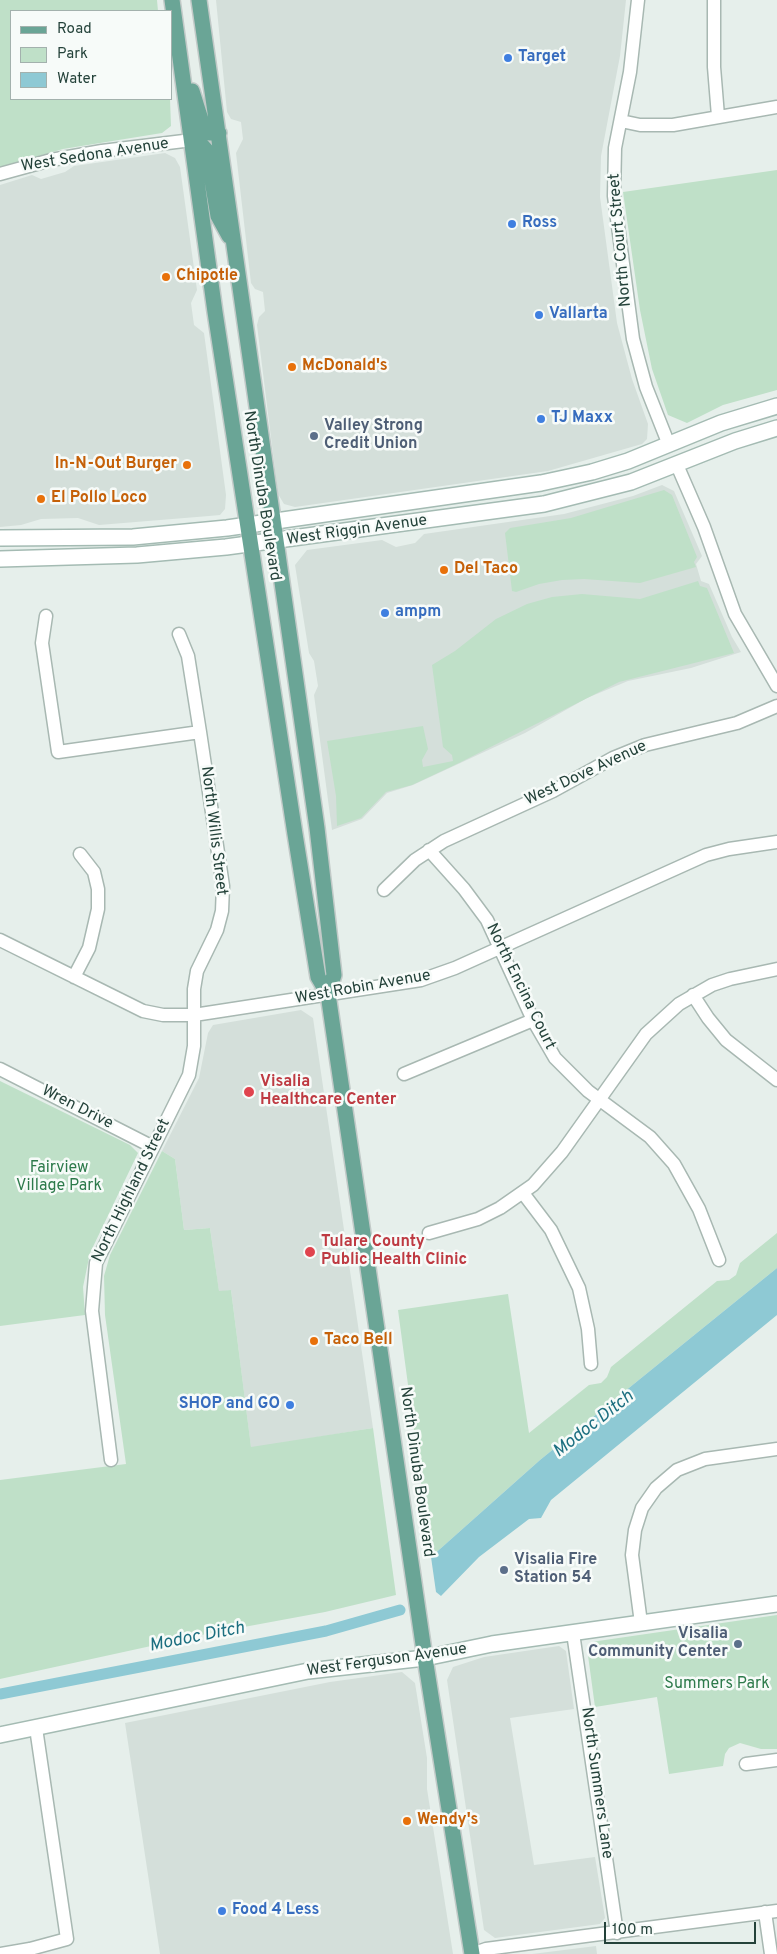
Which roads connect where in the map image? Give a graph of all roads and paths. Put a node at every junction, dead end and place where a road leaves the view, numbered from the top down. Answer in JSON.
{"nodes":[{"id":1,"x":172,"y":0,"type":"edge"},
{"id":2,"x":199,"y":0,"type":"edge"},
{"id":3,"x":638,"y":0,"type":"edge"},
{"id":4,"x":714,"y":0,"type":"edge"},
{"id":5,"x":178,"y":44,"type":"junction"},
{"id":6,"x":777,"y":107,"type":"edge"},
{"id":7,"x":718,"y":116,"type":"junction"},
{"id":8,"x":621,"y":121,"type":"junction"},
{"id":9,"x":219,"y":133,"type":"junction"},
{"id":10,"x":192,"y":140,"type":"junction"},
{"id":11,"x":0,"y":174,"type":"edge"},
{"id":12,"x":234,"y":246,"type":"junction"},
{"id":13,"x":777,"y":406,"type":"edge"},
{"id":14,"x":777,"y":416,"type":"edge"},
{"id":15,"x":777,"y":428,"type":"edge"},
{"id":16,"x":669,"y":444,"type":"junction"},
{"id":17,"x":677,"y":465,"type":"junction"},
{"id":18,"x":533,"y":506,"type":"junction"},
{"id":19,"x":272,"y":522,"type":"junction"},
{"id":20,"x":248,"y":526,"type":"junction"},
{"id":21,"x":0,"y":538,"type":"edge"},
{"id":22,"x":275,"y":542,"type":"junction"},
{"id":23,"x":251,"y":544,"type":"junction"},
{"id":24,"x":0,"y":559,"type":"edge"},
{"id":25,"x":46,"y":616,"type":"dead end"},
{"id":26,"x":179,"y":634,"type":"dead end"},
{"id":27,"x":777,"y":686,"type":"edge"},
{"id":28,"x":777,"y":706,"type":"edge"},
{"id":29,"x":200,"y":732,"type":"junction"},
{"id":30,"x":777,"y":842,"type":"edge"},
{"id":31,"x":429,"y":850,"type":"junction"},
{"id":32,"x":80,"y":854,"type":"dead end"},
{"id":33,"x":384,"y":890,"type":"dead end"},
{"id":34,"x":0,"y":940,"type":"edge"},
{"id":35,"x":500,"y":947,"type":"junction"},
{"id":36,"x":777,"y":969,"type":"edge"},
{"id":37,"x":74,"y":977,"type":"junction"},
{"id":38,"x":328,"y":994,"type":"junction"},
{"id":39,"x":694,"y":995,"type":"junction"},
{"id":40,"x":194,"y":1015,"type":"junction"},
{"id":41,"x":533,"y":1020,"type":"junction"},
{"id":42,"x":0,"y":1069,"type":"edge"},
{"id":43,"x":404,"y":1074,"type":"dead end"},
{"id":44,"x":777,"y":1080,"type":"edge"},
{"id":45,"x":599,"y":1099,"type":"junction"},
{"id":46,"x":153,"y":1147,"type":"junction"},
{"id":47,"x":523,"y":1193,"type":"junction"},
{"id":48,"x":429,"y":1233,"type":"dead end"},
{"id":49,"x":719,"y":1260,"type":"dead end"},
{"id":50,"x":591,"y":1364,"type":"dead end"},
{"id":51,"x":777,"y":1449,"type":"edge"},
{"id":52,"x":111,"y":1460,"type":"dead end"},
{"id":53,"x":777,"y":1604,"type":"edge"},
{"id":54,"x":641,"y":1623,"type":"junction"},
{"id":55,"x":573,"y":1633,"type":"junction"},
{"id":56,"x":425,"y":1658,"type":"junction"},
{"id":57,"x":36,"y":1728,"type":"junction"},
{"id":58,"x":0,"y":1735,"type":"edge"},
{"id":59,"x":777,"y":1760,"type":"edge"},
{"id":60,"x":746,"y":1764,"type":"dead end"},
{"id":61,"x":771,"y":1912,"type":"edge"},
{"id":62,"x":617,"y":1932,"type":"junction"},
{"id":63,"x":0,"y":1954,"type":"edge"},
{"id":64,"x":472,"y":1954,"type":"edge"},
{"id":65,"x":771,"y":1954,"type":"edge"}],
"edges":[{"from":1,"to":5,"type":"main road","name":"North Dinuba Boulevard"},
{"from":2,"to":9,"type":"main road","name":"North Dinuba Boulevard"},
{"from":3,"to":8,"type":"street","name":"North Court Street"},
{"from":4,"to":7,"type":"street"},
{"from":5,"to":9,"type":"main road"},
{"from":5,"to":10,"type":"main road","name":"North Dinuba Boulevard"},
{"from":6,"to":7,"type":"street"},
{"from":7,"to":8,"type":"street"},
{"from":8,"to":16,"type":"street","name":"North Court Street"},
{"from":9,"to":12,"type":"main road","name":"North Dinuba Boulevard"},
{"from":10,"to":11,"type":"street","name":"West Sedona Avenue"},
{"from":10,"to":12,"type":"main road"},
{"from":10,"to":20,"type":"main road","name":"North Dinuba Boulevard"},
{"from":12,"to":19,"type":"main road","name":"North Dinuba Boulevard"},
{"from":13,"to":16,"type":"main road","name":"West Riggin Avenue"},
{"from":14,"to":17,"type":"main road"},
{"from":15,"to":17,"type":"main road","name":"West Riggin Avenue"},
{"from":16,"to":18,"type":"main road"},
{"from":16,"to":19,"type":"main road","name":"West Riggin Avenue"},
{"from":17,"to":18,"type":"main road","name":"West Riggin Avenue"},
{"from":17,"to":27,"type":"street"},
{"from":18,"to":22,"type":"main road","name":"West Riggin Avenue"},
{"from":19,"to":20,"type":"main road","name":"West Riggin Avenue"},
{"from":19,"to":22,"type":"main road","name":"North Dinuba Boulevard"},
{"from":20,"to":21,"type":"main road","name":"West Riggin Avenue"},
{"from":20,"to":23,"type":"main road","name":"North Dinuba Boulevard"},
{"from":22,"to":23,"type":"main road","name":"West Riggin Avenue"},
{"from":22,"to":38,"type":"main road","name":"North Dinuba Boulevard"},
{"from":23,"to":24,"type":"main road","name":"West Riggin Avenue"},
{"from":23,"to":38,"type":"main road","name":"North Dinuba Boulevard"},
{"from":25,"to":29,"type":"street"},
{"from":26,"to":29,"type":"street","name":"North Willis Street"},
{"from":28,"to":31,"type":"street","name":"West Dove Avenue"},
{"from":29,"to":40,"type":"street","name":"North Willis Street"},
{"from":30,"to":35,"type":"street","name":"West Robin Avenue"},
{"from":31,"to":33,"type":"street","name":"West Dove Avenue"},
{"from":31,"to":35,"type":"street","name":"North Encina Court"},
{"from":32,"to":37,"type":"street"},
{"from":34,"to":37,"type":"street","name":"West Robin Avenue"},
{"from":35,"to":38,"type":"street","name":"West Robin Avenue"},
{"from":35,"to":41,"type":"street","name":"North Encina Court"},
{"from":36,"to":39,"type":"street"},
{"from":37,"to":40,"type":"street","name":"West Robin Avenue"},
{"from":38,"to":40,"type":"street","name":"West Robin Avenue"},
{"from":38,"to":56,"type":"main road","name":"North Dinuba Boulevard"},
{"from":39,"to":44,"type":"street"},
{"from":39,"to":45,"type":"street"},
{"from":40,"to":46,"type":"street","name":"North Highland Street"},
{"from":41,"to":43,"type":"street"},
{"from":41,"to":45,"type":"street","name":"North Encina Court"},
{"from":42,"to":46,"type":"street","name":"Wren Drive"},
{"from":45,"to":47,"type":"street"},
{"from":45,"to":49,"type":"street","name":"North Encina Court"},
{"from":46,"to":52,"type":"street","name":"North Highland Street"},
{"from":47,"to":48,"type":"street"},
{"from":47,"to":50,"type":"street"},
{"from":51,"to":54,"type":"street"},
{"from":53,"to":54,"type":"main road","name":"West Ferguson Avenue"},
{"from":54,"to":55,"type":"main road","name":"West Ferguson Avenue"},
{"from":55,"to":56,"type":"main road","name":"West Ferguson Avenue"},
{"from":55,"to":62,"type":"street","name":"North Summers Lane"},
{"from":56,"to":57,"type":"main road","name":"West Ferguson Avenue"},
{"from":56,"to":64,"type":"main road","name":"North Dinuba Boulevard"},
{"from":57,"to":58,"type":"main road","name":"West Ferguson Avenue"},
{"from":57,"to":63,"type":"street"},
{"from":59,"to":60,"type":"street"},
{"from":61,"to":62,"type":"street"},
{"from":61,"to":65,"type":"street"},
{"from":62,"to":64,"type":"street"}]}
